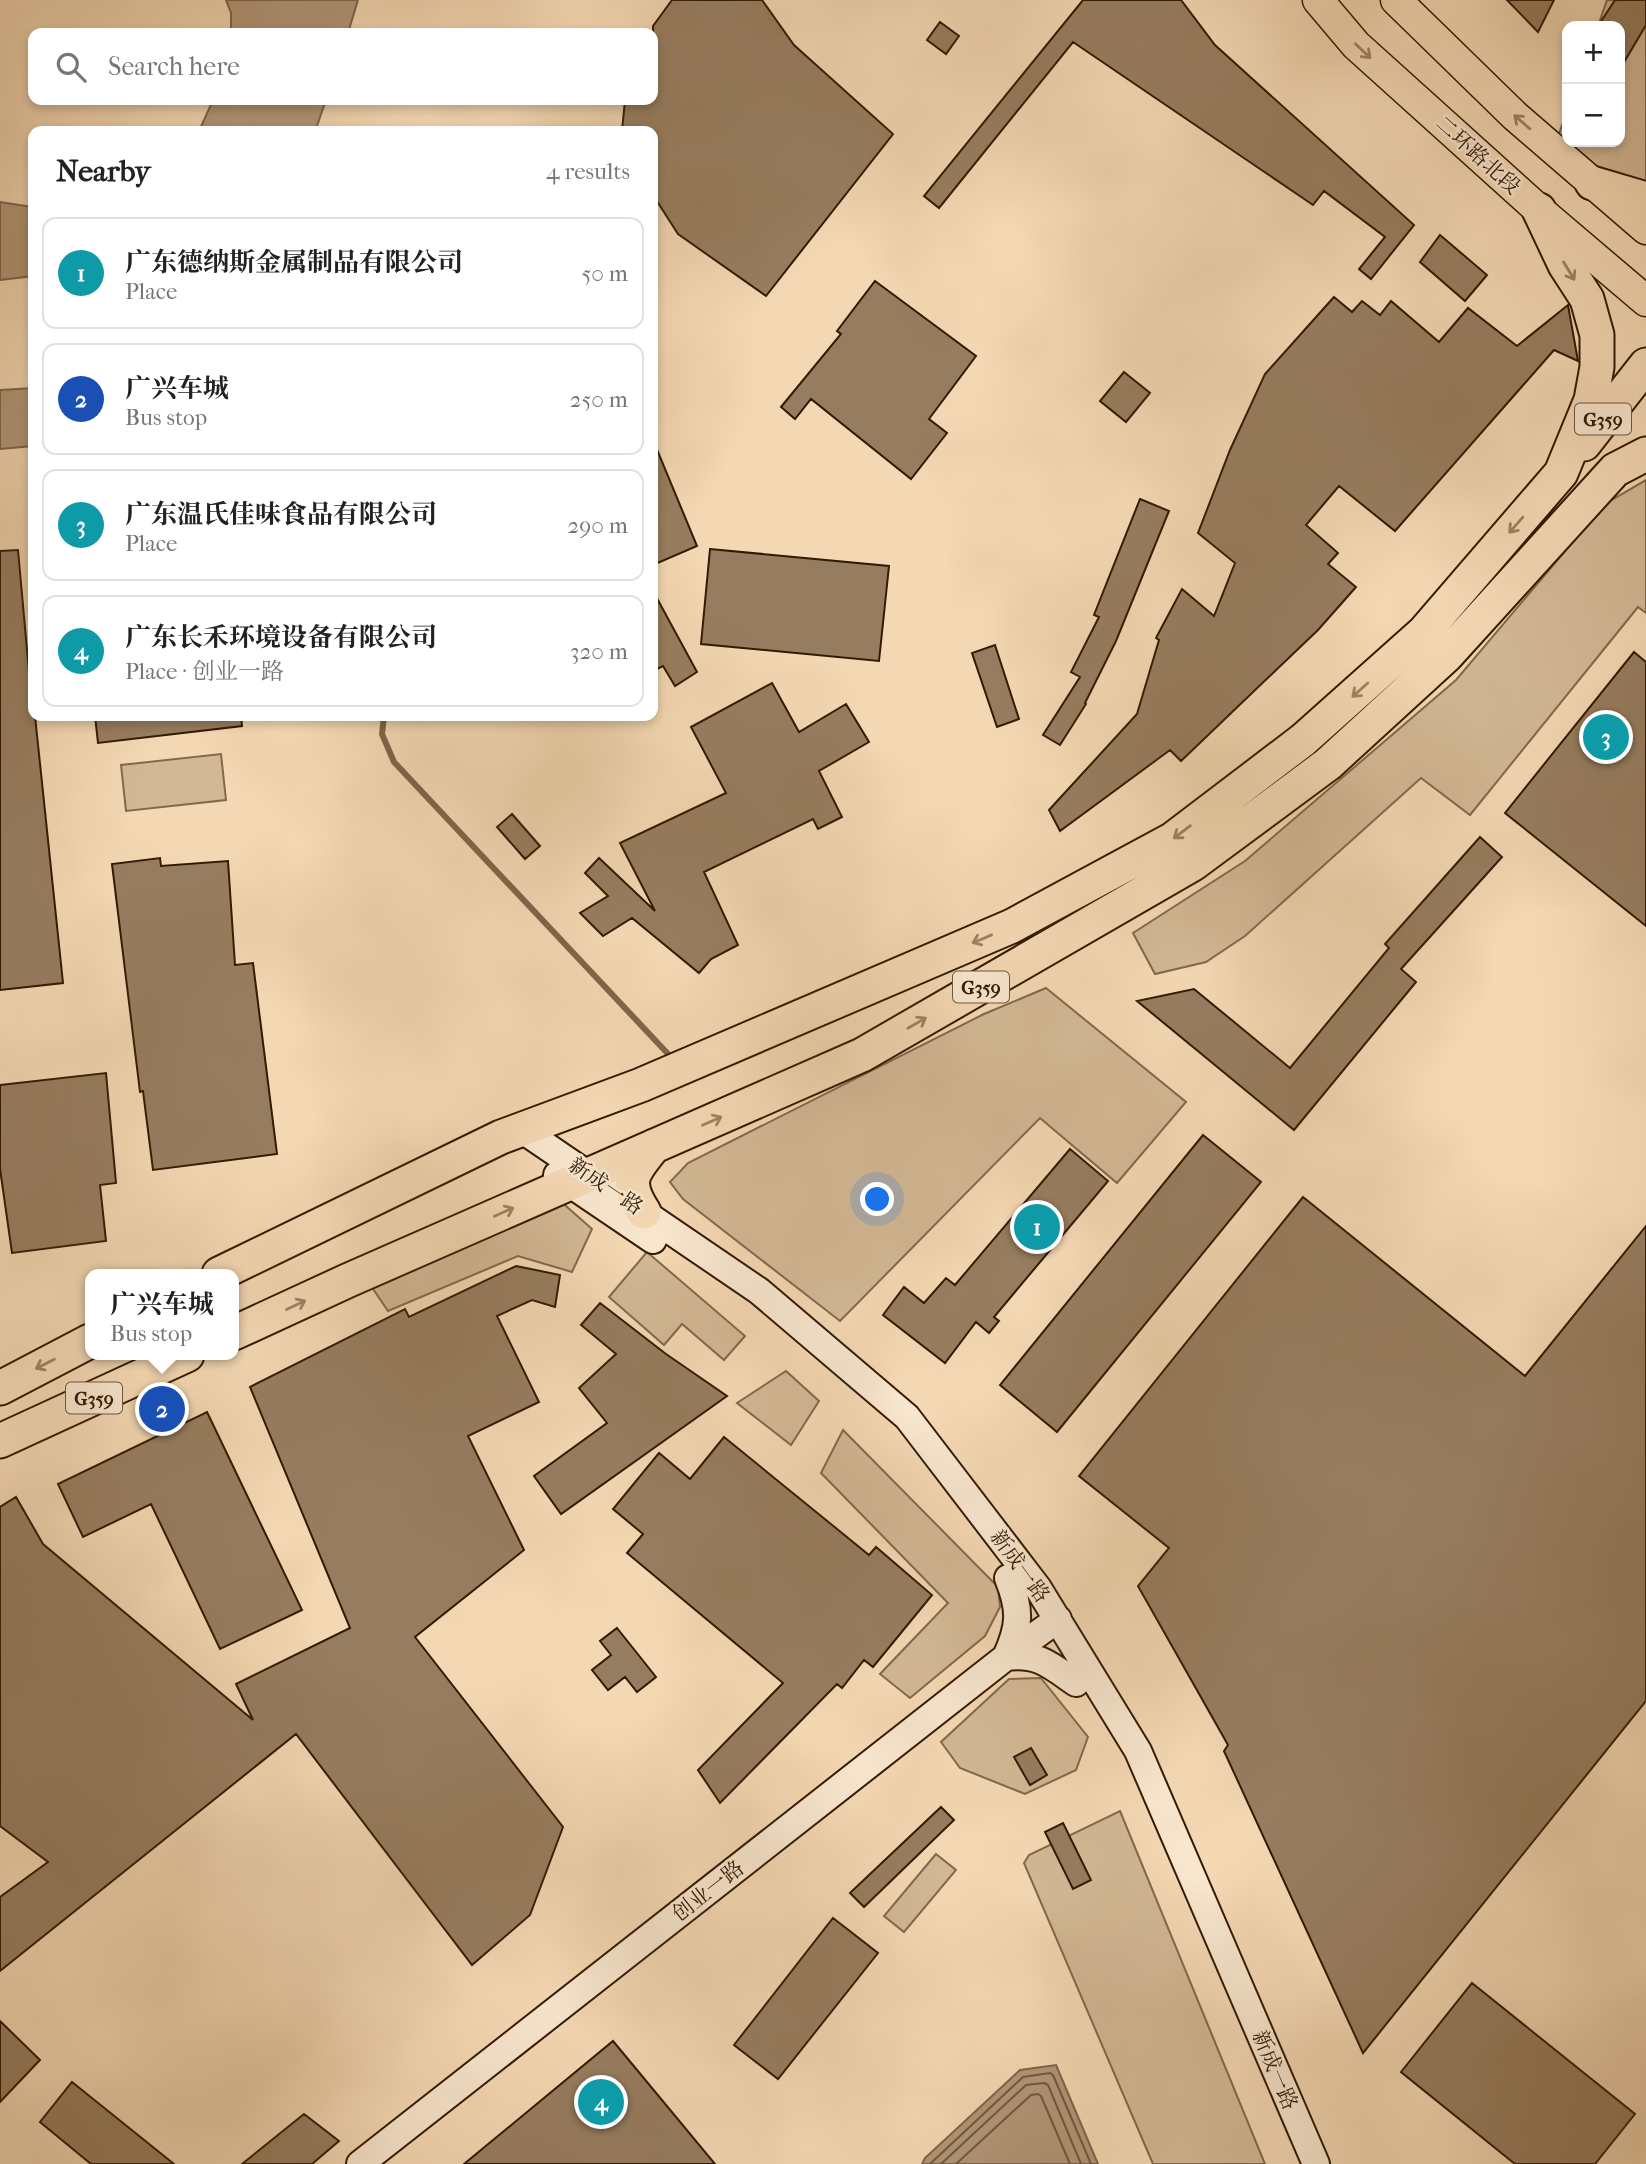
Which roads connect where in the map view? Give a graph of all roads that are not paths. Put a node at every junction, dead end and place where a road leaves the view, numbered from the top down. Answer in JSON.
{"nodes":[{"id":1,"x":1318,"y":0,"type":"edge"},
{"id":2,"x":1396,"y":0,"type":"edge"},
{"id":3,"x":1592,"y":183,"type":"junction"},
{"id":4,"x":1646,"y":199,"type":"edge"},
{"id":5,"x":1539,"y":209,"type":"junction"},
{"id":6,"x":1646,"y":229,"type":"edge"},
{"id":7,"x":1646,"y":301,"type":"edge"},
{"id":8,"x":1646,"y":365,"type":"edge"},
{"id":9,"x":1646,"y":431,"type":"edge"},
{"id":10,"x":1646,"y":454,"type":"edge"},
{"id":11,"x":1615,"y":470,"type":"junction"},
{"id":12,"x":1561,"y":473,"type":"junction"},
{"id":13,"x":511,"y":1133,"type":"junction"},
{"id":14,"x":654,"y":1146,"type":"junction"},
{"id":15,"x":580,"y":1179,"type":"junction"},
{"id":16,"x":645,"y":1212,"type":"junction"},
{"id":17,"x":229,"y":1269,"type":"edge"},
{"id":18,"x":239,"y":1331,"type":"edge"},
{"id":19,"x":85,"y":1344,"type":"edge"},
{"id":20,"x":176,"y":1360,"type":"edge"},
{"id":21,"x":0,"y":1388,"type":"edge"},
{"id":22,"x":0,"y":1441,"type":"edge"},
{"id":23,"x":1008,"y":1578,"type":"junction"},
{"id":24,"x":1050,"y":1624,"type":"junction"},
{"id":25,"x":1006,"y":1657,"type":"junction"},
{"id":26,"x":1076,"y":1683,"type":"junction"},
{"id":27,"x":360,"y":2164,"type":"edge"},
{"id":28,"x":1297,"y":2164,"type":"edge"},
{"id":29,"x":1316,"y":2164,"type":"edge"}],
"edges":[{"from":1,"to":5,"type":"main road","name":"二环路北段","one_way":true},
{"from":3,"to":2,"type":"main road","one_way":true},
{"from":3,"to":4,"type":"highway"},
{"from":3,"to":6,"type":"main road"},
{"from":5,"to":7,"type":"main road","name":"二环路北段"},
{"from":5,"to":12,"type":"highway","one_way":true},
{"from":8,"to":12,"type":"highway","number":"G359"},
{"from":9,"to":11,"type":"highway","number":"G359"},
{"from":10,"to":11,"type":"highway"},
{"from":14,"to":11,"type":"highway","number":"G359","one_way":true},
{"from":12,"to":13,"type":"highway","number":"G359","one_way":true},
{"from":13,"to":15,"type":"street","name":"新成一路"},
{"from":13,"to":17,"type":"highway","number":"G359"},
{"from":14,"to":15,"type":"highway","number":"G359"},
{"from":14,"to":16,"type":"highway"},
{"from":15,"to":16,"type":"street","name":"新成一路"},
{"from":18,"to":15,"type":"highway","number":"G359","one_way":true},
{"from":15,"to":23,"type":"street","name":"新成一路"},
{"from":16,"to":24,"type":"street","name":"新成一路"},
{"from":19,"to":21,"type":"highway","number":"G359","one_way":true},
{"from":20,"to":22,"type":"highway","number":"G359"},
{"from":23,"to":24,"type":"street","name":"新成一路"},
{"from":23,"to":25,"type":"street"},
{"from":24,"to":25,"type":"street","name":"创业一路"},
{"from":24,"to":26,"type":"street","name":"新成一路"},
{"from":24,"to":29,"type":"street","name":"新成一路"},
{"from":25,"to":26,"type":"street"},
{"from":25,"to":27,"type":"street","name":"创业一路"},
{"from":26,"to":28,"type":"street","name":"新成一路"}]}
